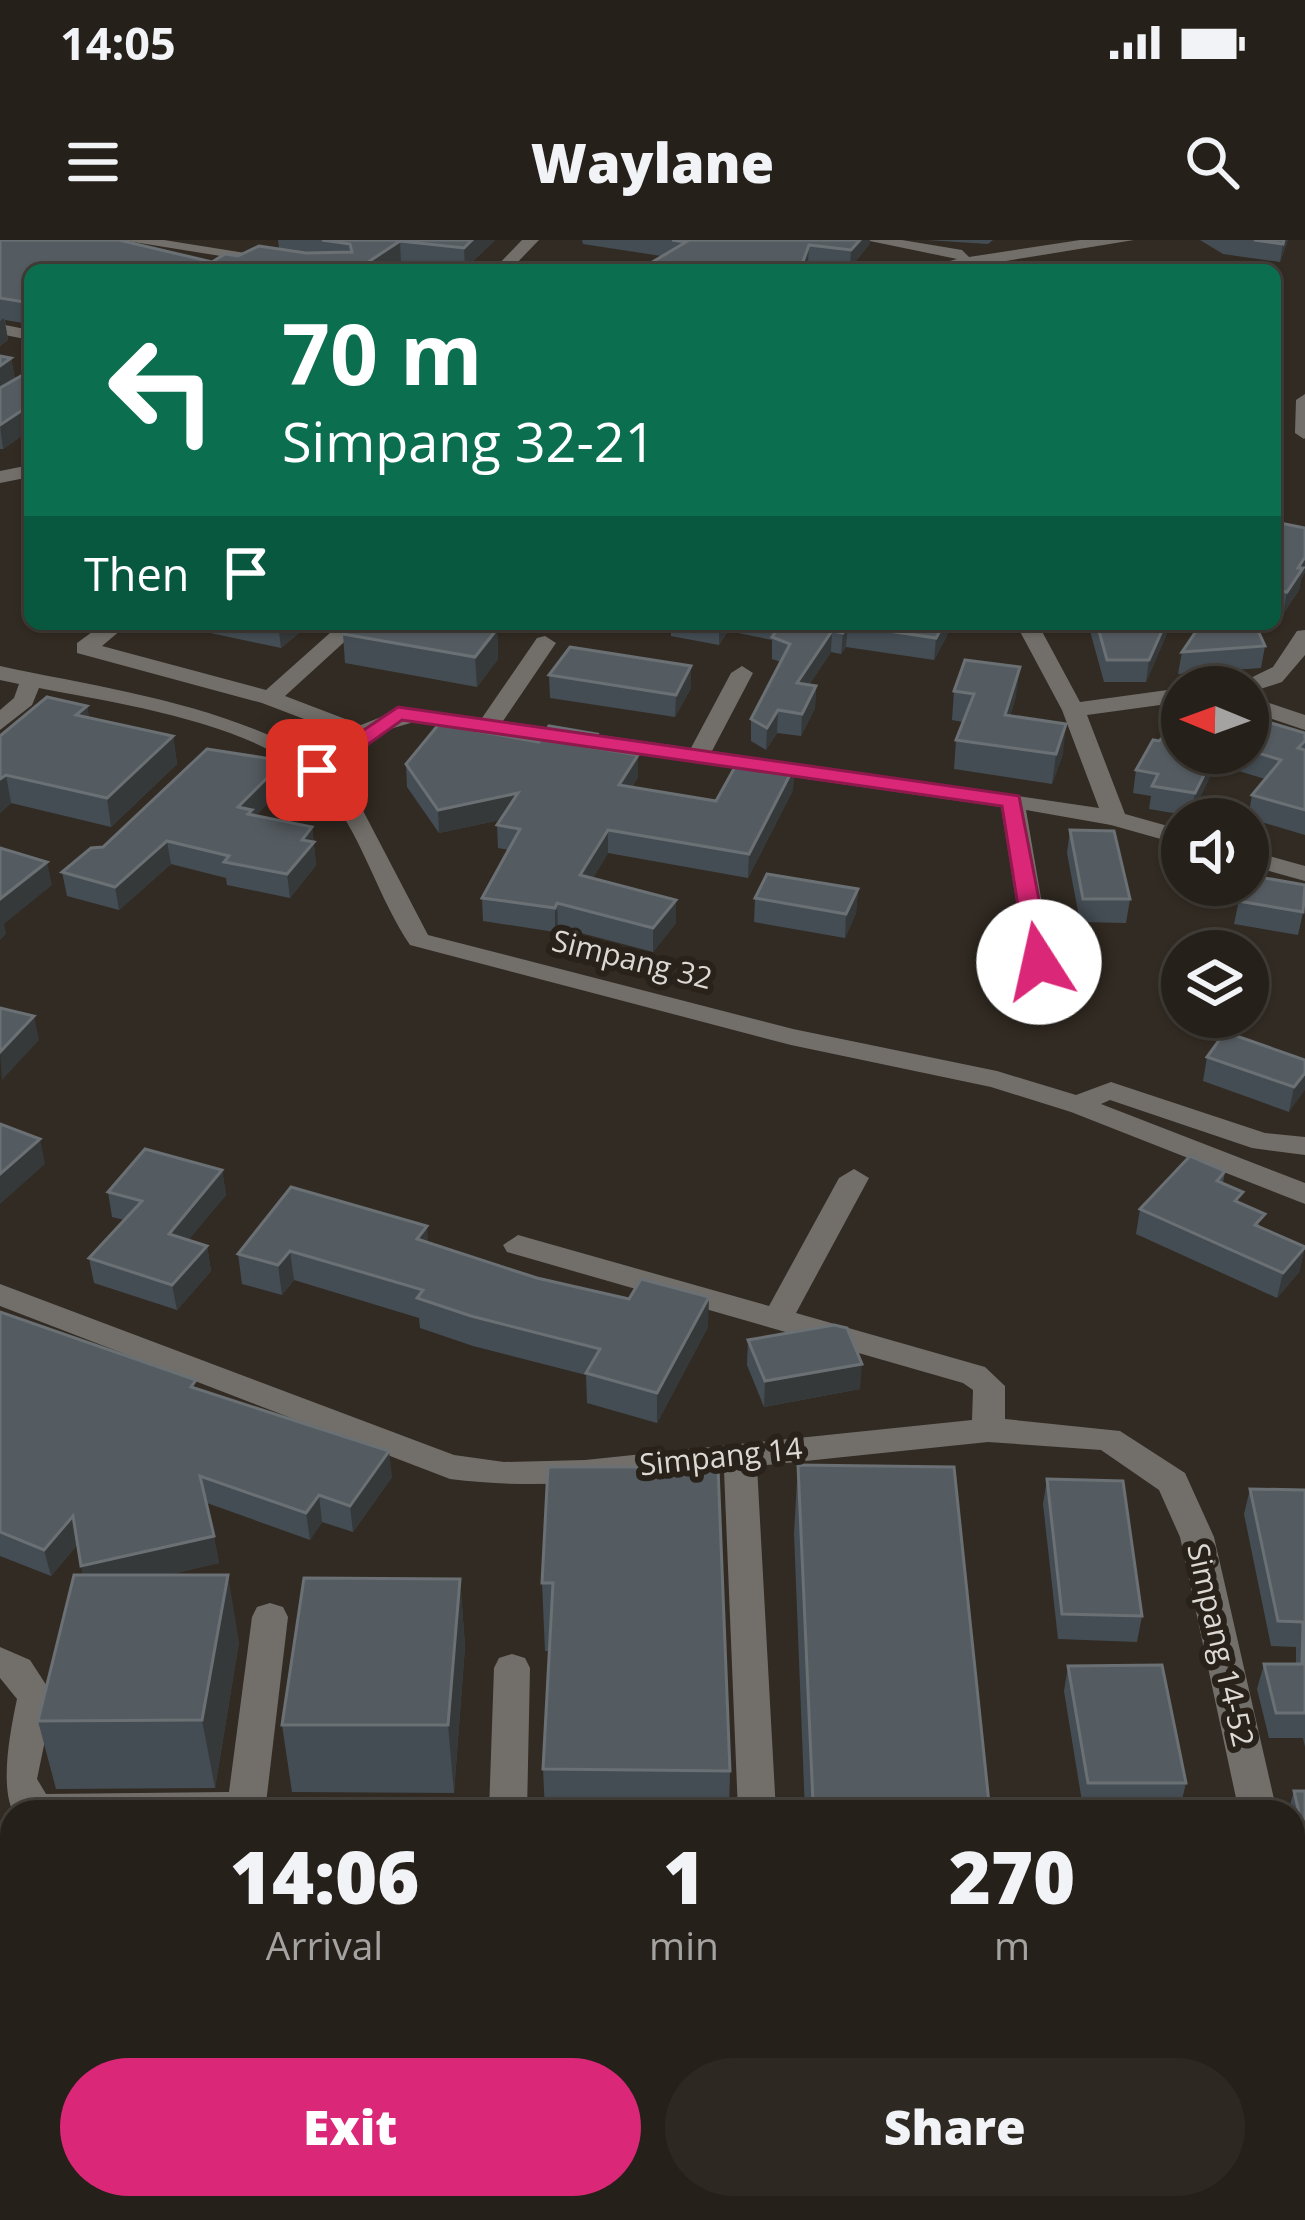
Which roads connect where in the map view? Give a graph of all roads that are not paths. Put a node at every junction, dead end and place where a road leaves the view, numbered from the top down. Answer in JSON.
{"nodes":[{"id":1,"x":130,"y":240,"type":"edge"},
{"id":2,"x":250,"y":240,"type":"edge"},
{"id":3,"x":531,"y":240,"type":"edge"},
{"id":4,"x":873,"y":240,"type":"edge"},
{"id":5,"x":1126,"y":240,"type":"edge"},
{"id":6,"x":229,"y":256,"type":"junction"},
{"id":7,"x":980,"y":257,"type":"junction"},
{"id":8,"x":218,"y":264,"type":"edge"},
{"id":9,"x":294,"y":264,"type":"edge"},
{"id":10,"x":507,"y":264,"type":"edge"},
{"id":11,"x":951,"y":264,"type":"edge"},
{"id":12,"x":1305,"y":400,"type":"edge"},
{"id":13,"x":1304,"y":433,"type":"edge"},
{"id":14,"x":109,"y":630,"type":"edge"},
{"id":15,"x":346,"y":630,"type":"edge"},
{"id":16,"x":1031,"y":630,"type":"edge"},
{"id":17,"x":1305,"y":636,"type":"edge"},
{"id":18,"x":545,"y":643,"type":"dead end"},
{"id":19,"x":742,"y":673,"type":"dead end"},
{"id":20,"x":0,"y":674,"type":"edge"},
{"id":21,"x":1269,"y":679,"type":"edge"},
{"id":22,"x":31,"y":680,"type":"junction"},
{"id":23,"x":270,"y":698,"type":"junction"},
{"id":24,"x":1161,"y":698,"type":"edge"},
{"id":25,"x":1073,"y":710,"type":"junction"},
{"id":26,"x":1269,"y":710,"type":"edge"},
{"id":27,"x":0,"y":723,"type":"edge"},
{"id":28,"x":1305,"y":723,"type":"edge"},
{"id":29,"x":488,"y":726,"type":"junction"},
{"id":30,"x":365,"y":734,"type":"junction"},
{"id":31,"x":697,"y":758,"type":"junction"},
{"id":32,"x":317,"y":770,"type":"junction"},
{"id":33,"x":1012,"y":801,"type":"junction"},
{"id":34,"x":1114,"y":818,"type":"junction"},
{"id":35,"x":1161,"y":832,"type":"edge"},
{"id":36,"x":1269,"y":863,"type":"edge"},
{"id":37,"x":1305,"y":874,"type":"edge"},
{"id":38,"x":1039,"y":962,"type":"dead end"},
{"id":39,"x":1082,"y":1106,"type":"junction"},
{"id":40,"x":1305,"y":1146,"type":"edge"},
{"id":41,"x":854,"y":1178,"type":"dead end"},
{"id":42,"x":1305,"y":1193,"type":"edge"},
{"id":43,"x":518,"y":1245,"type":"dead end"},
{"id":44,"x":0,"y":1294,"type":"edge"},
{"id":45,"x":777,"y":1319,"type":"junction"},
{"id":46,"x":988,"y":1430,"type":"junction"},
{"id":47,"x":740,"y":1454,"type":"junction"},
{"id":48,"x":1173,"y":1482,"type":"joint"},
{"id":49,"x":270,"y":1617,"type":"dead end"},
{"id":50,"x":0,"y":1661,"type":"edge"},
{"id":51,"x":512,"y":1668,"type":"dead end"},
{"id":52,"x":26,"y":1800,"type":"edge"},
{"id":53,"x":247,"y":1800,"type":"edge"},
{"id":54,"x":508,"y":1800,"type":"edge"},
{"id":55,"x":756,"y":1800,"type":"edge"},
{"id":56,"x":1255,"y":1800,"type":"edge"}],
"edges":[{"from":1,"to":6,"type":"street"},
{"from":2,"to":6,"type":"street"},
{"from":3,"to":10,"type":"street"},
{"from":4,"to":7,"type":"street"},
{"from":5,"to":7,"type":"street"},
{"from":6,"to":8,"type":"street"},
{"from":6,"to":9,"type":"street"},
{"from":7,"to":11,"type":"street"},
{"from":12,"to":13,"type":"street"},
{"from":14,"to":23,"type":"street"},
{"from":15,"to":23,"type":"street"},
{"from":16,"to":25,"type":"street"},
{"from":17,"to":21,"type":"street"},
{"from":18,"to":29,"type":"street"},
{"from":19,"to":31,"type":"street"},
{"from":20,"to":22,"type":"street","name":"Simpang 32"},
{"from":22,"to":27,"type":"street"},
{"from":22,"to":32,"type":"street","name":"Simpang 32"},
{"from":23,"to":30,"type":"street"},
{"from":24,"to":25,"type":"street"},
{"from":25,"to":34,"type":"street"},
{"from":26,"to":28,"type":"street"},
{"from":29,"to":30,"type":"street"},
{"from":29,"to":31,"type":"street"},
{"from":30,"to":32,"type":"street"},
{"from":31,"to":33,"type":"street"},
{"from":32,"to":39,"type":"street","name":"Simpang 32"},
{"from":33,"to":34,"type":"street"},
{"from":33,"to":38,"type":"street"},
{"from":34,"to":35,"type":"street"},
{"from":36,"to":37,"type":"street"},
{"from":39,"to":40,"type":"street"},
{"from":39,"to":42,"type":"street","name":"Simpang 32"},
{"from":41,"to":45,"type":"street"},
{"from":43,"to":45,"type":"street"},
{"from":44,"to":47,"type":"street","name":"Simpang 14"},
{"from":45,"to":46,"type":"street"},
{"from":46,"to":47,"type":"street","name":"Simpang 14"},
{"from":46,"to":48,"type":"street","name":"Simpang 14"},
{"from":47,"to":55,"type":"street"},
{"from":48,"to":56,"type":"street","name":"Simpang 14-52"},
{"from":49,"to":53,"type":"street"},
{"from":50,"to":52,"type":"street"},
{"from":51,"to":54,"type":"street"}]}
